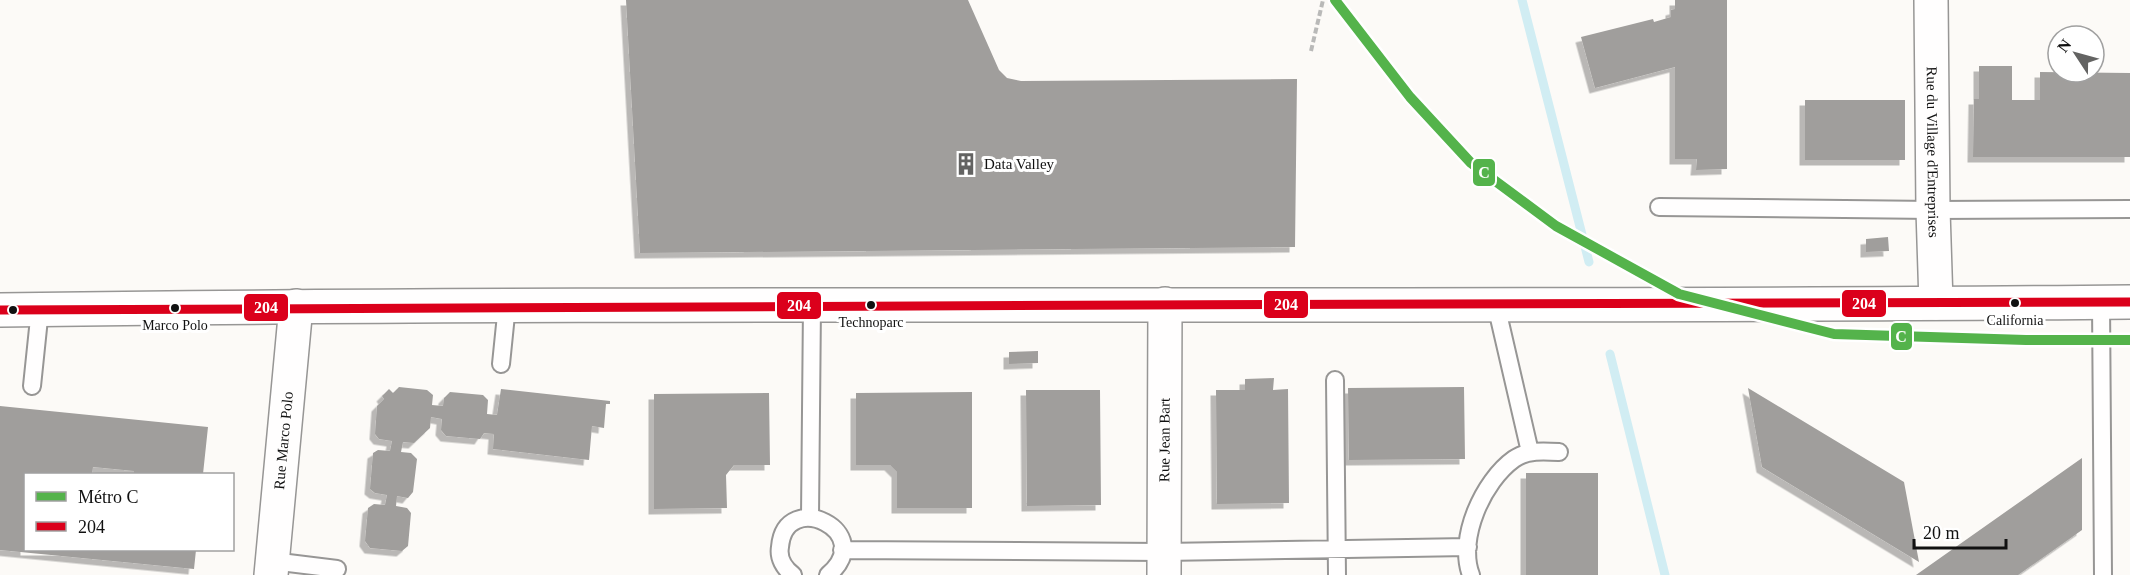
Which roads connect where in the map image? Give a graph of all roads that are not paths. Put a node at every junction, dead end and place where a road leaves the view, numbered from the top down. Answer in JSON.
{"nodes":[{"id":1,"x":1931,"y":0,"type":"edge"},
{"id":2,"x":1659,"y":207,"type":"dead end"},
{"id":3,"x":2130,"y":209,"type":"edge"},
{"id":4,"x":1933,"y":210,"type":"junction"},
{"id":5,"x":2115,"y":302,"type":"edge"},
{"id":6,"x":1936,"y":303,"type":"junction"},
{"id":7,"x":1165,"y":304,"type":"junction"},
{"id":8,"x":507,"y":305,"type":"junction"},
{"id":9,"x":812,"y":305,"type":"junction"},
{"id":10,"x":1496,"y":305,"type":"junction"},
{"id":11,"x":296,"y":306,"type":"junction"},
{"id":12,"x":40,"y":309,"type":"junction"},
{"id":13,"x":0,"y":310,"type":"edge"},
{"id":14,"x":501,"y":364,"type":"dead end"},
{"id":15,"x":1335,"y":380,"type":"dead end"},
{"id":16,"x":32,"y":386,"type":"dead end"},
{"id":17,"x":1530,"y":452,"type":"junction"},
{"id":18,"x":1558,"y":452,"type":"dead end"},
{"id":19,"x":810,"y":517,"type":"junction"},
{"id":20,"x":1468,"y":547,"type":"junction"},
{"id":21,"x":1337,"y":549,"type":"junction"},
{"id":22,"x":842,"y":550,"type":"junction"},
{"id":23,"x":1164,"y":563,"type":"edge"},
{"id":24,"x":271,"y":568,"type":"edge"},
{"id":25,"x":337,"y":569,"type":"dead end"},
{"id":26,"x":793,"y":575,"type":"edge"},
{"id":27,"x":828,"y":575,"type":"edge"},
{"id":28,"x":1337,"y":575,"type":"edge"},
{"id":29,"x":1471,"y":575,"type":"edge"},
{"id":30,"x":2103,"y":575,"type":"edge"}],
"edges":[{"from":1,"to":4,"type":"street","name":"Rue du Village d'Entreprises"},
{"from":2,"to":4,"type":"lane"},
{"from":3,"to":4,"type":"lane"},
{"from":4,"to":6,"type":"street","name":"Rue du Village d'Entreprises"},
{"from":5,"to":6,"type":"street"},
{"from":5,"to":30,"type":"lane"},
{"from":6,"to":10,"type":"street"},
{"from":7,"to":9,"type":"street"},
{"from":7,"to":10,"type":"street"},
{"from":7,"to":23,"type":"street","name":"Rue Jean Bart"},
{"from":8,"to":9,"type":"street"},
{"from":8,"to":11,"type":"street"},
{"from":8,"to":14,"type":"lane"},
{"from":9,"to":19,"type":"lane"},
{"from":10,"to":17,"type":"lane"},
{"from":11,"to":12,"type":"street"},
{"from":11,"to":24,"type":"street","name":"Rue Marco Polo"},
{"from":12,"to":13,"type":"street"},
{"from":12,"to":16,"type":"lane"},
{"from":15,"to":21,"type":"lane"},
{"from":17,"to":18,"type":"lane"},
{"from":17,"to":20,"type":"lane"},
{"from":19,"to":22,"type":"lane"},
{"from":19,"to":26,"type":"lane"},
{"from":20,"to":21,"type":"lane"},
{"from":20,"to":29,"type":"lane"},
{"from":21,"to":23,"type":"lane"},
{"from":21,"to":28,"type":"lane"},
{"from":22,"to":23,"type":"lane"},
{"from":22,"to":27,"type":"lane"},
{"from":24,"to":25,"type":"lane"}]}
